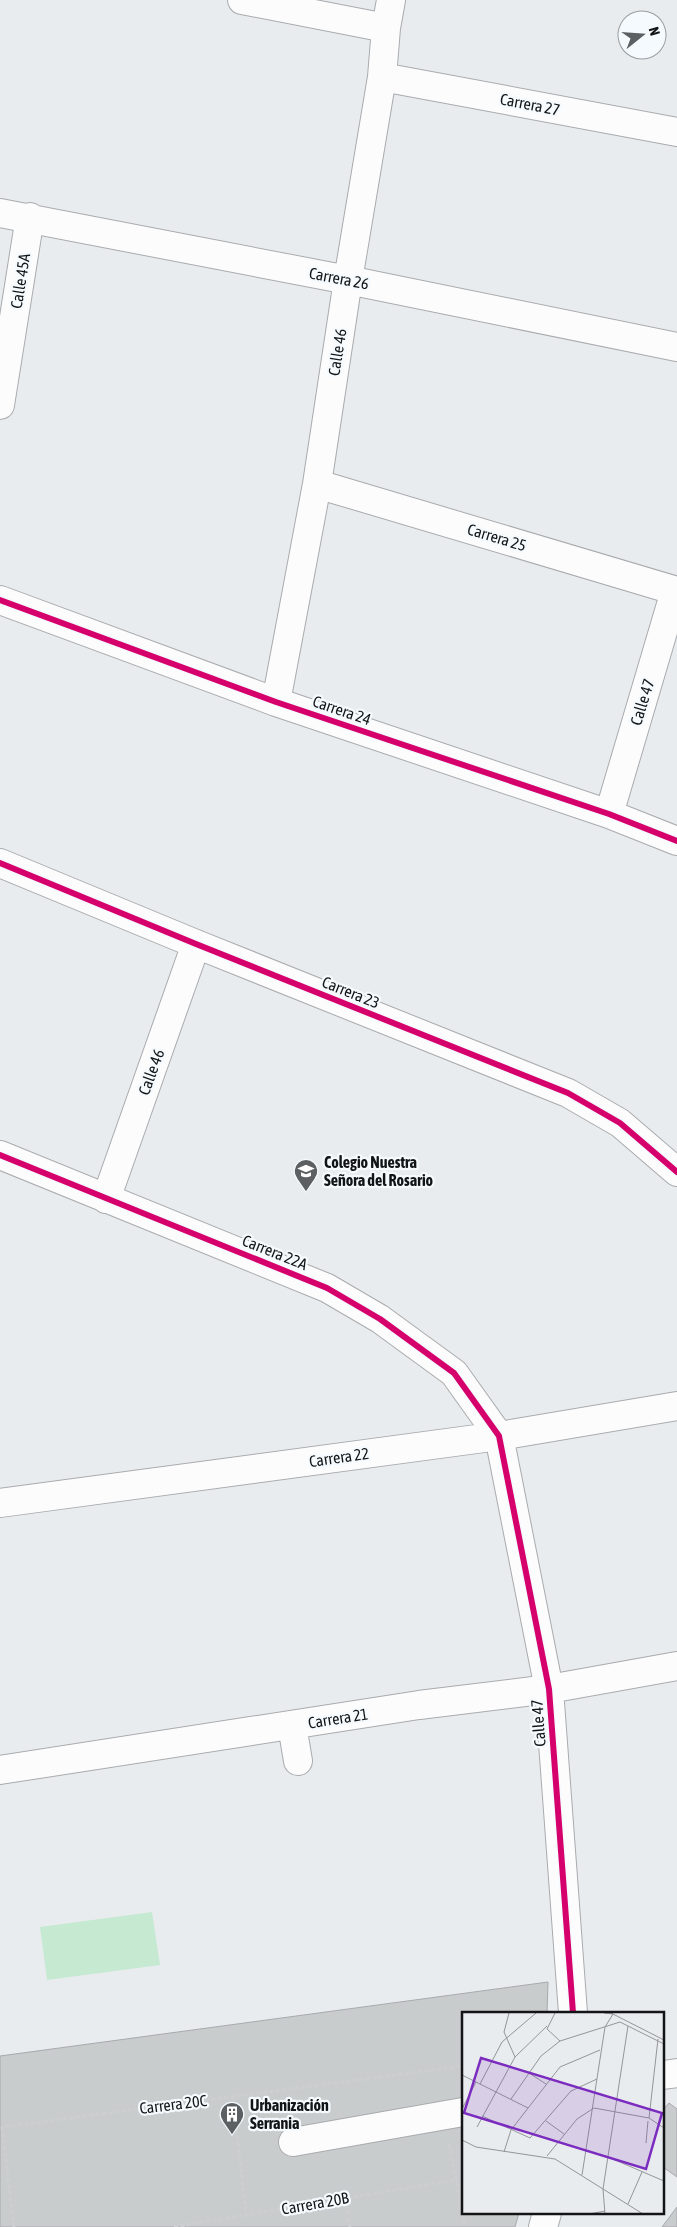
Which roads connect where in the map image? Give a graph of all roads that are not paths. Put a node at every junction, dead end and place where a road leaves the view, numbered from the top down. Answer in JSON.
{"nodes":[{"id":1,"x":242,"y":0,"type":"edge"},
{"id":2,"x":391,"y":0,"type":"edge"},
{"id":3,"x":386,"y":28,"type":"junction"},
{"id":4,"x":382,"y":77,"type":"junction"},
{"id":5,"x":677,"y":132,"type":"edge"},
{"id":6,"x":0,"y":213,"type":"edge"},
{"id":7,"x":30,"y":217,"type":"junction"},
{"id":8,"x":348,"y":280,"type":"junction"},
{"id":9,"x":677,"y":347,"type":"edge"},
{"id":10,"x":0,"y":405,"type":"edge"},
{"id":11,"x":317,"y":484,"type":"junction"},
{"id":12,"x":676,"y":591,"type":"edge"},
{"id":13,"x":0,"y":600,"type":"edge"},
{"id":14,"x":276,"y":702,"type":"junction"},
{"id":15,"x":609,"y":814,"type":"junction"},
{"id":16,"x":677,"y":841,"type":"edge"},
{"id":17,"x":0,"y":863,"type":"edge"},
{"id":18,"x":196,"y":944,"type":"junction"},
{"id":19,"x":0,"y":1155,"type":"edge"},
{"id":20,"x":677,"y":1172,"type":"edge"},
{"id":21,"x":106,"y":1199,"type":"junction"},
{"id":22,"x":677,"y":1406,"type":"edge"},
{"id":23,"x":499,"y":1436,"type":"junction"},
{"id":24,"x":0,"y":1503,"type":"edge"},
{"id":25,"x":677,"y":1666,"type":"edge"},
{"id":26,"x":549,"y":1689,"type":"junction"},
{"id":27,"x":292,"y":1725,"type":"junction"},
{"id":28,"x":298,"y":1761,"type":"dead end"},
{"id":29,"x":0,"y":1770,"type":"edge"},
{"id":30,"x":0,"y":1777,"type":"edge"},
{"id":31,"x":573,"y":2012,"type":"edge"},
{"id":32,"x":677,"y":2073,"type":"edge"},
{"id":33,"x":664,"y":2076,"type":"edge"},
{"id":34,"x":453,"y":2114,"type":"edge"},
{"id":35,"x":292,"y":2142,"type":"dead end"},
{"id":36,"x":546,"y":2214,"type":"edge"},
{"id":37,"x":543,"y":2227,"type":"edge"}],
"edges":[{"from":1,"to":3,"type":"street"},
{"from":2,"to":3,"type":"street","name":"Calle 46"},
{"from":3,"to":4,"type":"street","name":"Calle 46"},
{"from":4,"to":5,"type":"street","name":"Carrera 27"},
{"from":4,"to":8,"type":"street","name":"Calle 46"},
{"from":6,"to":7,"type":"street","name":"Carrera 26"},
{"from":7,"to":8,"type":"street","name":"Carrera 26"},
{"from":7,"to":10,"type":"street","name":"Calle 45A"},
{"from":8,"to":9,"type":"street","name":"Carrera 26"},
{"from":8,"to":11,"type":"street","name":"Calle 46"},
{"from":11,"to":12,"type":"street","name":"Carrera 25"},
{"from":11,"to":14,"type":"street","name":"Calle 46"},
{"from":12,"to":15,"type":"street","name":"Calle 47"},
{"from":13,"to":14,"type":"street","name":"Carrera 24"},
{"from":14,"to":15,"type":"street","name":"Carrera 24"},
{"from":15,"to":16,"type":"street","name":"Carrera 24"},
{"from":17,"to":18,"type":"street","name":"Carrera 23"},
{"from":18,"to":20,"type":"street","name":"Carrera 23"},
{"from":18,"to":21,"type":"street","name":"Calle 46"},
{"from":19,"to":21,"type":"street","name":"Carrera 22A"},
{"from":21,"to":23,"type":"street","name":"Carrera 22A"},
{"from":22,"to":23,"type":"street","name":"Carrera 22"},
{"from":23,"to":24,"type":"street","name":"Carrera 22"},
{"from":23,"to":26,"type":"street","name":"Calle 47"},
{"from":25,"to":26,"type":"street","name":"Carrera 21"},
{"from":26,"to":27,"type":"street","name":"Carrera 21"},
{"from":26,"to":31,"type":"street","name":"Calle 47"},
{"from":27,"to":28,"type":"street"},
{"from":27,"to":29,"type":"street","name":"Carrera 21"},
{"from":29,"to":30,"type":"street"},
{"from":32,"to":33,"type":"street"},
{"from":34,"to":35,"type":"street"},
{"from":36,"to":37,"type":"street"}]}
